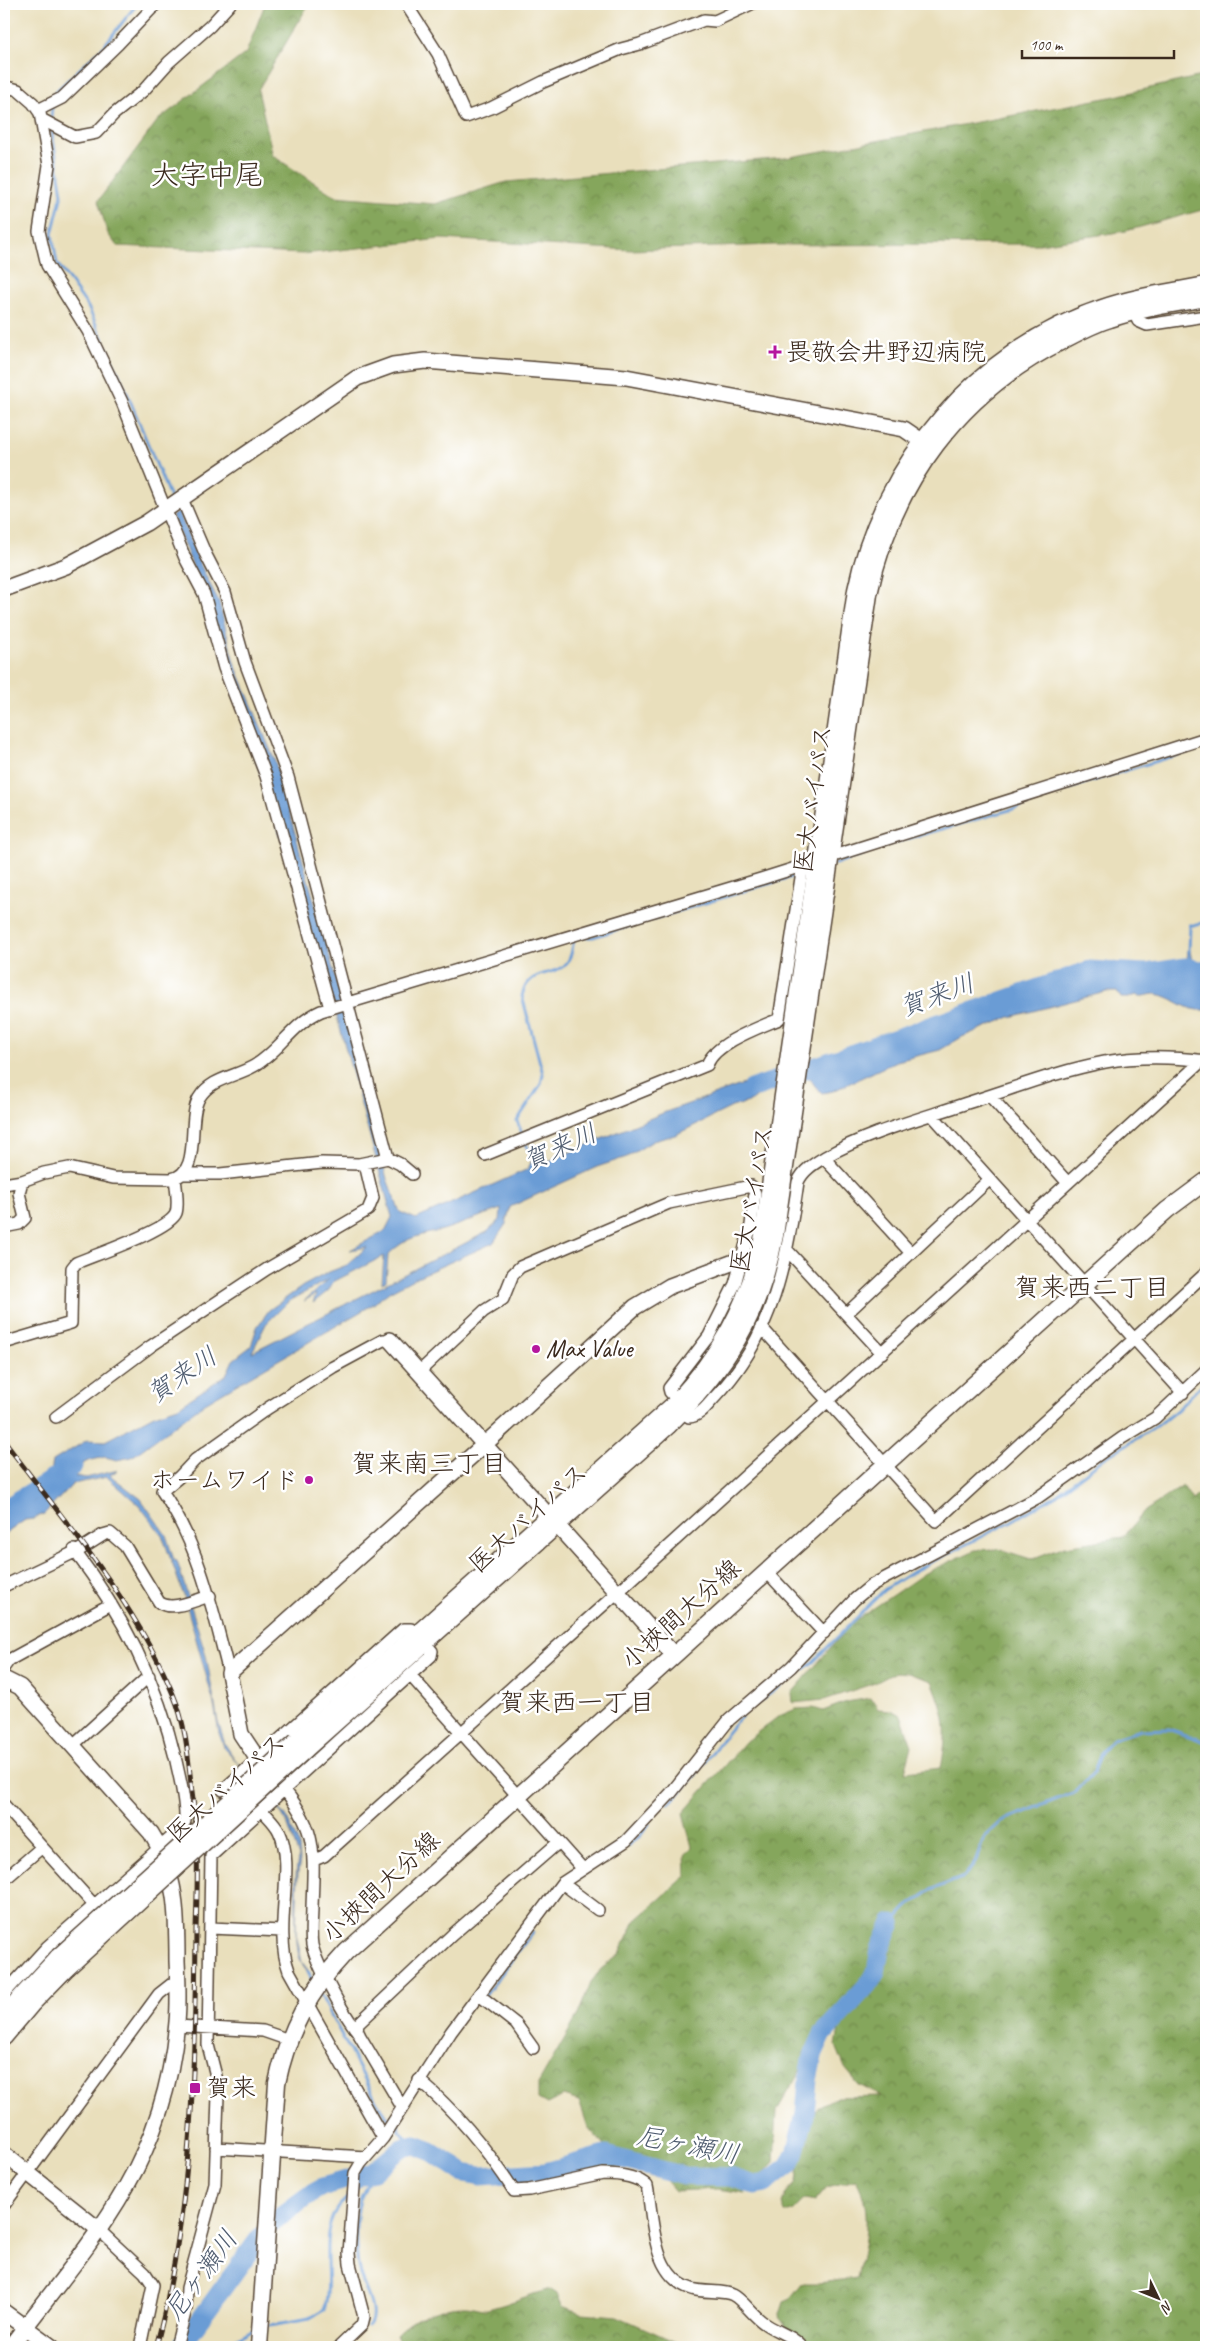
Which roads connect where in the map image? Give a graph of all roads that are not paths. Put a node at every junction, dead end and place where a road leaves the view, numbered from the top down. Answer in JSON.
{"nodes":[{"id":1,"x":156,"y":4,"type":"edge"},
{"id":2,"x":230,"y":4,"type":"edge"},
{"id":3,"x":406,"y":4,"type":"edge"},
{"id":4,"x":751,"y":4,"type":"edge"},
{"id":5,"x":4,"y":89,"type":"edge"},
{"id":6,"x":40,"y":115,"type":"junction"},
{"id":7,"x":1206,"y":285,"type":"edge"},
{"id":8,"x":1206,"y":298,"type":"edge"},
{"id":9,"x":1134,"y":312,"type":"junction"},
{"id":10,"x":1206,"y":316,"type":"edge"},
{"id":11,"x":928,"y":445,"type":"junction"},
{"id":12,"x":173,"y":505,"type":"junction"},
{"id":13,"x":4,"y":589,"type":"edge"},
{"id":14,"x":1206,"y":738,"type":"edge"},
{"id":15,"x":821,"y":866,"type":"junction"},
{"id":16,"x":348,"y":1002,"type":"junction"},
{"id":17,"x":330,"y":1008,"type":"junction"},
{"id":18,"x":1205,"y":1061,"type":"edge"},
{"id":19,"x":990,"y":1096,"type":"junction"},
{"id":20,"x":932,"y":1115,"type":"junction"},
{"id":21,"x":485,"y":1155,"type":"dead end"},
{"id":22,"x":388,"y":1158,"type":"junction"},
{"id":23,"x":824,"y":1158,"type":"junction"},
{"id":24,"x":365,"y":1164,"type":"junction"},
{"id":25,"x":412,"y":1174,"type":"dead end"},
{"id":26,"x":179,"y":1176,"type":"junction"},
{"id":27,"x":990,"y":1179,"type":"junction"},
{"id":28,"x":1206,"y":1181,"type":"edge"},
{"id":29,"x":22,"y":1182,"type":"junction"},
{"id":30,"x":1068,"y":1183,"type":"junction"},
{"id":31,"x":4,"y":1184,"type":"edge"},
{"id":32,"x":1027,"y":1220,"type":"junction"},
{"id":33,"x":4,"y":1227,"type":"edge"},
{"id":34,"x":788,"y":1251,"type":"junction"},
{"id":35,"x":911,"y":1253,"type":"junction"},
{"id":36,"x":742,"y":1259,"type":"junction"},
{"id":37,"x":1206,"y":1273,"type":"edge"},
{"id":38,"x":1085,"y":1284,"type":"junction"},
{"id":39,"x":846,"y":1314,"type":"junction"},
{"id":40,"x":762,"y":1327,"type":"junction"},
{"id":41,"x":1134,"y":1338,"type":"junction"},
{"id":42,"x":390,"y":1340,"type":"joint"},
{"id":43,"x":4,"y":1343,"type":"edge"},
{"id":44,"x":882,"y":1353,"type":"junction"},
{"id":45,"x":1206,"y":1370,"type":"edge"},
{"id":46,"x":419,"y":1372,"type":"junction"},
{"id":47,"x":1184,"y":1393,"type":"junction"},
{"id":48,"x":682,"y":1400,"type":"junction"},
{"id":49,"x":828,"y":1401,"type":"junction"},
{"id":50,"x":56,"y":1417,"type":"dead end"},
{"id":51,"x":485,"y":1444,"type":"junction"},
{"id":52,"x":885,"y":1464,"type":"junction"},
{"id":53,"x":553,"y":1521,"type":"junction"},
{"id":54,"x":74,"y":1550,"type":"junction"},
{"id":55,"x":766,"y":1571,"type":"junction"},
{"id":56,"x":4,"y":1586,"type":"edge"},
{"id":57,"x":618,"y":1592,"type":"junction"},
{"id":58,"x":210,"y":1596,"type":"junction"},
{"id":59,"x":111,"y":1604,"type":"junction"},
{"id":60,"x":824,"y":1633,"type":"junction"},
{"id":61,"x":421,"y":1639,"type":"junction"},
{"id":62,"x":674,"y":1654,"type":"junction"},
{"id":63,"x":4,"y":1667,"type":"edge"},
{"id":64,"x":229,"y":1673,"type":"junction"},
{"id":65,"x":410,"y":1675,"type":"junction"},
{"id":66,"x":149,"y":1676,"type":"junction"},
{"id":67,"x":4,"y":1679,"type":"edge"},
{"id":68,"x":460,"y":1732,"type":"junction"},
{"id":69,"x":73,"y":1745,"type":"junction"},
{"id":70,"x":257,"y":1758,"type":"junction"},
{"id":71,"x":284,"y":1789,"type":"junction"},
{"id":72,"x":223,"y":1790,"type":"dead end"},
{"id":73,"x":518,"y":1796,"type":"junction"},
{"id":74,"x":4,"y":1805,"type":"edge"},
{"id":75,"x":262,"y":1810,"type":"junction"},
{"id":76,"x":559,"y":1842,"type":"junction"},
{"id":77,"x":42,"y":1847,"type":"junction"},
{"id":78,"x":159,"y":1848,"type":"junction"},
{"id":79,"x":314,"y":1860,"type":"junction"},
{"id":80,"x":582,"y":1868,"type":"junction"},
{"id":81,"x":4,"y":1880,"type":"edge"},
{"id":82,"x":562,"y":1883,"type":"junction"},
{"id":83,"x":94,"y":1905,"type":"junction"},
{"id":84,"x":598,"y":1910,"type":"dead end"},
{"id":85,"x":210,"y":1928,"type":"junction"},
{"id":86,"x":282,"y":1931,"type":"junction"},
{"id":87,"x":62,"y":1962,"type":"junction"},
{"id":88,"x":178,"y":1979,"type":"junction"},
{"id":89,"x":316,"y":1988,"type":"junction"},
{"id":90,"x":4,"y":1994,"type":"edge"},
{"id":91,"x":480,"y":1995,"type":"junction"},
{"id":92,"x":4,"y":2015,"type":"edge"},
{"id":93,"x":176,"y":2026,"type":"junction"},
{"id":94,"x":209,"y":2028,"type":"junction"},
{"id":95,"x":358,"y":2032,"type":"junction"},
{"id":96,"x":4,"y":2038,"type":"edge"},
{"id":97,"x":288,"y":2040,"type":"junction"},
{"id":98,"x":533,"y":2048,"type":"dead end"},
{"id":99,"x":419,"y":2080,"type":"junction"},
{"id":100,"x":399,"y":2112,"type":"junction"},
{"id":101,"x":386,"y":2134,"type":"junction"},
{"id":102,"x":216,"y":2148,"type":"junction"},
{"id":103,"x":271,"y":2152,"type":"junction"},
{"id":104,"x":4,"y":2154,"type":"edge"},
{"id":105,"x":366,"y":2158,"type":"junction"},
{"id":106,"x":28,"y":2172,"type":"junction"},
{"id":107,"x":4,"y":2205,"type":"edge"},
{"id":108,"x":98,"y":2229,"type":"junction"},
{"id":109,"x":4,"y":2312,"type":"edge"},
{"id":110,"x":25,"y":2327,"type":"junction"},
{"id":111,"x":10,"y":2347,"type":"edge"},
{"id":112,"x":52,"y":2347,"type":"edge"},
{"id":113,"x":140,"y":2347,"type":"edge"},
{"id":114,"x":176,"y":2347,"type":"edge"},
{"id":115,"x":259,"y":2347,"type":"edge"},
{"id":116,"x":339,"y":2347,"type":"edge"},
{"id":117,"x":802,"y":2347,"type":"edge"}],
"edges":[{"from":1,"to":6,"type":"street"},
{"from":2,"to":6,"type":"street"},
{"from":3,"to":4,"type":"street"},
{"from":5,"to":6,"type":"street"},
{"from":6,"to":12,"type":"street"},
{"from":7,"to":11,"type":"main road","name":"医大バイパス"},
{"from":8,"to":9,"type":"main road","name":"医大バイパス"},
{"from":9,"to":10,"type":"street"},
{"from":9,"to":11,"type":"main road","name":"医大バイパス"},
{"from":11,"to":12,"type":"street"},
{"from":11,"to":15,"type":"main road","name":"医大バイパス"},
{"from":12,"to":13,"type":"street"},
{"from":12,"to":16,"type":"street"},
{"from":12,"to":17,"type":"street"},
{"from":14,"to":15,"type":"street"},
{"from":15,"to":16,"type":"street"},
{"from":15,"to":21,"type":"street"},
{"from":15,"to":48,"type":"main road"},
{"from":15,"to":48,"type":"main road","name":"医大バイパス"},
{"from":16,"to":17,"type":"street"},
{"from":16,"to":22,"type":"street"},
{"from":17,"to":26,"type":"street"},
{"from":18,"to":19,"type":"street"},
{"from":18,"to":30,"type":"street"},
{"from":19,"to":20,"type":"street"},
{"from":19,"to":30,"type":"street"},
{"from":20,"to":23,"type":"street"},
{"from":20,"to":27,"type":"street"},
{"from":22,"to":24,"type":"street"},
{"from":22,"to":25,"type":"street"},
{"from":23,"to":34,"type":"street"},
{"from":23,"to":35,"type":"street"},
{"from":24,"to":26,"type":"street"},
{"from":24,"to":50,"type":"street"},
{"from":26,"to":29,"type":"street"},
{"from":26,"to":43,"type":"street"},
{"from":27,"to":32,"type":"street"},
{"from":27,"to":35,"type":"street"},
{"from":28,"to":38,"type":"main road","name":"小挾間大分線"},
{"from":29,"to":31,"type":"street"},
{"from":29,"to":33,"type":"street"},
{"from":30,"to":32,"type":"street"},
{"from":32,"to":38,"type":"street"},
{"from":32,"to":44,"type":"street"},
{"from":34,"to":39,"type":"street"},
{"from":34,"to":40,"type":"street"},
{"from":35,"to":39,"type":"street"},
{"from":36,"to":46,"type":"street"},
{"from":36,"to":48,"type":"street"},
{"from":36,"to":51,"type":"street"},
{"from":37,"to":41,"type":"street"},
{"from":38,"to":41,"type":"street"},
{"from":38,"to":52,"type":"main road","name":"小挾間大分線"},
{"from":39,"to":44,"type":"street"},
{"from":40,"to":48,"type":"street"},
{"from":40,"to":49,"type":"street"},
{"from":41,"to":47,"type":"street"},
{"from":41,"to":52,"type":"street"},
{"from":42,"to":46,"type":"street"},
{"from":42,"to":58,"type":"street"},
{"from":44,"to":49,"type":"street"},
{"from":45,"to":47,"type":"street"},
{"from":46,"to":51,"type":"street"},
{"from":47,"to":60,"type":"street"},
{"from":48,"to":53,"type":"main road","name":"医大バイパス"},
{"from":49,"to":52,"type":"street"},
{"from":49,"to":57,"type":"street"},
{"from":51,"to":53,"type":"street"},
{"from":51,"to":64,"type":"street"},
{"from":52,"to":55,"type":"main road","name":"小挾間大分線"},
{"from":53,"to":57,"type":"street"},
{"from":53,"to":61,"type":"main road","name":"医大バイパス"},
{"from":54,"to":56,"type":"street"},
{"from":54,"to":58,"type":"street"},
{"from":54,"to":59,"type":"street"},
{"from":55,"to":60,"type":"street"},
{"from":55,"to":62,"type":"main road","name":"小挾間大分線"},
{"from":57,"to":62,"type":"street"},
{"from":57,"to":68,"type":"street"},
{"from":58,"to":64,"type":"street"},
{"from":59,"to":63,"type":"street"},
{"from":59,"to":66,"type":"street"},
{"from":60,"to":80,"type":"street"},
{"from":61,"to":65,"type":"street"},
{"from":61,"to":70,"type":"street"},
{"from":61,"to":87,"type":"main road","name":"医大バイパス","bridge":true},
{"from":62,"to":73,"type":"main road","name":"小挾間大分線"},
{"from":64,"to":70,"type":"street"},
{"from":65,"to":68,"type":"street"},
{"from":65,"to":71,"type":"street"},
{"from":66,"to":69,"type":"street"},
{"from":66,"to":78,"type":"street"},
{"from":67,"to":69,"type":"street"},
{"from":68,"to":73,"type":"street"},
{"from":68,"to":79,"type":"street"},
{"from":69,"to":78,"type":"street"},
{"from":70,"to":71,"type":"street"},
{"from":70,"to":72,"type":"street"},
{"from":71,"to":75,"type":"street"},
{"from":71,"to":79,"type":"street"},
{"from":73,"to":76,"type":"street"},
{"from":73,"to":89,"type":"main road","name":"小挾間大分線"},
{"from":74,"to":77,"type":"street"},
{"from":75,"to":85,"type":"street"},
{"from":75,"to":86,"type":"street"},
{"from":76,"to":80,"type":"street"},
{"from":76,"to":95,"type":"street"},
{"from":77,"to":81,"type":"street"},
{"from":77,"to":83,"type":"street"},
{"from":78,"to":83,"type":"street"},
{"from":78,"to":88,"type":"street"},
{"from":79,"to":89,"type":"street"},
{"from":80,"to":82,"type":"street"},
{"from":82,"to":84,"type":"street"},
{"from":82,"to":91,"type":"street"},
{"from":83,"to":90,"type":"street"},
{"from":85,"to":86,"type":"street"},
{"from":85,"to":94,"type":"street"},
{"from":86,"to":89,"type":"street"},
{"from":87,"to":92,"type":"main road","name":"医大バイパス"},
{"from":87,"to":96,"type":"main road","name":"医大バイパス"},
{"from":88,"to":93,"type":"street"},
{"from":88,"to":106,"type":"street"},
{"from":89,"to":95,"type":"street"},
{"from":89,"to":97,"type":"main road","name":"小挾間大分線"},
{"from":89,"to":101,"type":"street"},
{"from":91,"to":98,"type":"street"},
{"from":91,"to":99,"type":"street"},
{"from":93,"to":94,"type":"street"},
{"from":93,"to":108,"type":"street"},
{"from":94,"to":97,"type":"street"},
{"from":94,"to":102,"type":"street"},
{"from":95,"to":100,"type":"street"},
{"from":97,"to":103,"type":"main road","name":"小挾間大分線"},
{"from":99,"to":100,"type":"street"},
{"from":99,"to":117,"type":"street"},
{"from":100,"to":101,"type":"street"},
{"from":101,"to":105,"type":"street"},
{"from":102,"to":103,"type":"street"},
{"from":102,"to":114,"type":"street"},
{"from":103,"to":105,"type":"street"},
{"from":103,"to":115,"type":"main road","name":"小挾間大分線"},
{"from":104,"to":106,"type":"street"},
{"from":105,"to":116,"type":"street"},
{"from":106,"to":107,"type":"street"},
{"from":106,"to":108,"type":"street"},
{"from":108,"to":110,"type":"street"},
{"from":108,"to":113,"type":"street"},
{"from":109,"to":110,"type":"street"},
{"from":110,"to":111,"type":"street"},
{"from":110,"to":112,"type":"street"}]}
